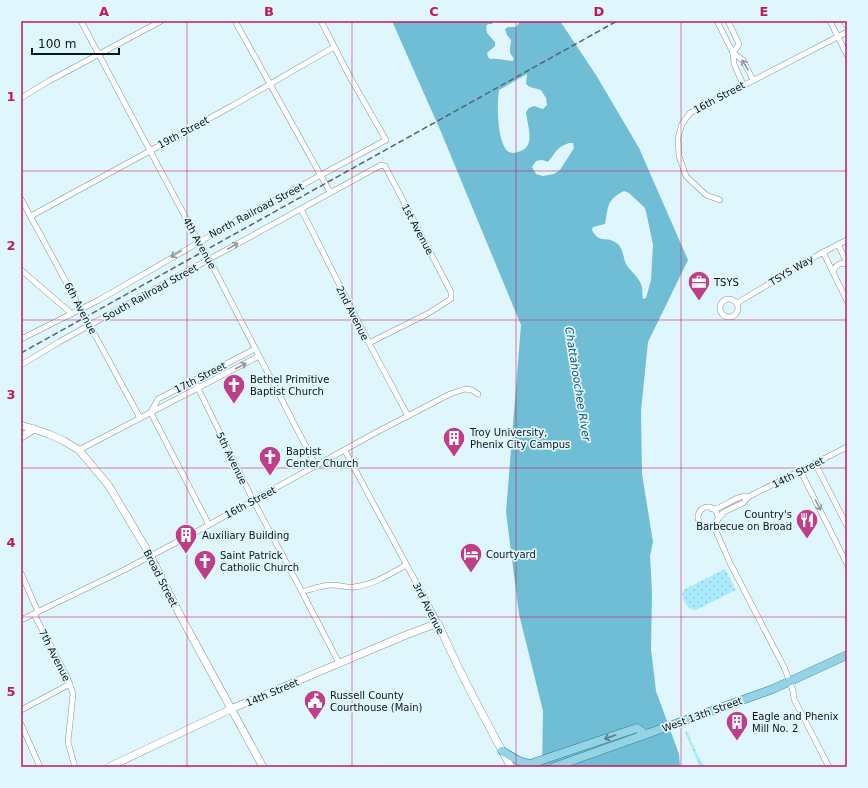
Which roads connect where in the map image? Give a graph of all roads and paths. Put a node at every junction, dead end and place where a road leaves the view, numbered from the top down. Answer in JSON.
{"nodes":[{"id":1,"x":81,"y":21,"type":"edge"},
{"id":2,"x":235,"y":21,"type":"edge"},
{"id":3,"x":321,"y":21,"type":"edge"},
{"id":4,"x":717,"y":21,"type":"edge"},
{"id":5,"x":728,"y":21,"type":"edge"},
{"id":6,"x":830,"y":21,"type":"edge"},
{"id":7,"x":846,"y":21,"type":"edge"},
{"id":8,"x":157,"y":22,"type":"edge"},
{"id":9,"x":847,"y":24,"type":"edge"},
{"id":10,"x":847,"y":32,"type":"edge"},
{"id":11,"x":838,"y":37,"type":"junction"},
{"id":12,"x":334,"y":47,"type":"junction"},
{"id":13,"x":733,"y":54,"type":"junction"},
{"id":14,"x":99,"y":55,"type":"junction"},
{"id":15,"x":847,"y":55,"type":"edge"},
{"id":16,"x":753,"y":80,"type":"junction"},
{"id":17,"x":270,"y":83,"type":"junction"},
{"id":18,"x":744,"y":84,"type":"junction"},
{"id":19,"x":21,"y":98,"type":"edge"},
{"id":20,"x":150,"y":150,"type":"junction"},
{"id":21,"x":385,"y":166,"type":"joint"},
{"id":22,"x":320,"y":175,"type":"junction"},
{"id":23,"x":330,"y":192,"type":"junction"},
{"id":24,"x":21,"y":199,"type":"edge"},
{"id":25,"x":720,"y":200,"type":"dead end"},
{"id":26,"x":301,"y":209,"type":"junction"},
{"id":27,"x":30,"y":216,"type":"junction"},
{"id":28,"x":847,"y":240,"type":"edge"},
{"id":29,"x":199,"y":241,"type":"junction"},
{"id":30,"x":838,"y":244,"type":"junction"},
{"id":31,"x":822,"y":252,"type":"junction"},
{"id":32,"x":209,"y":259,"type":"junction"},
{"id":33,"x":847,"y":263,"type":"edge"},
{"id":34,"x":21,"y":270,"type":"edge"},
{"id":35,"x":833,"y":274,"type":"junction"},
{"id":36,"x":847,"y":301,"type":"edge"},
{"id":37,"x":737,"y":303,"type":"dead end"},
{"id":38,"x":82,"y":308,"type":"junction"},
{"id":39,"x":71,"y":313,"type":"junction"},
{"id":40,"x":90,"y":325,"type":"junction"},
{"id":41,"x":21,"y":339,"type":"edge"},
{"id":42,"x":369,"y":343,"type":"junction"},
{"id":43,"x":255,"y":349,"type":"junction"},
{"id":44,"x":259,"y":356,"type":"junction"},
{"id":45,"x":21,"y":365,"type":"edge"},
{"id":46,"x":194,"y":380,"type":"junction"},
{"id":47,"x":198,"y":389,"type":"junction"},
{"id":48,"x":478,"y":394,"type":"dead end"},
{"id":49,"x":150,"y":413,"type":"junction"},
{"id":50,"x":408,"y":416,"type":"junction"},
{"id":51,"x":140,"y":418,"type":"junction"},
{"id":52,"x":21,"y":425,"type":"edge"},
{"id":53,"x":34,"y":429,"type":"junction"},
{"id":54,"x":21,"y":437,"type":"edge"},
{"id":55,"x":847,"y":447,"type":"edge"},
{"id":56,"x":79,"y":450,"type":"junction"},
{"id":57,"x":345,"y":450,"type":"junction"},
{"id":58,"x":815,"y":463,"type":"junction"},
{"id":59,"x":316,"y":466,"type":"junction"},
{"id":60,"x":800,"y":470,"type":"junction"},
{"id":61,"x":748,"y":497,"type":"junction"},
{"id":62,"x":253,"y":500,"type":"junction"},
{"id":63,"x":712,"y":508,"type":"junction"},
{"id":64,"x":716,"y":521,"type":"junction"},
{"id":65,"x":209,"y":525,"type":"junction"},
{"id":66,"x":847,"y":526,"type":"edge"},
{"id":67,"x":708,"y":527,"type":"junction"},
{"id":68,"x":716,"y":531,"type":"junction"},
{"id":69,"x":150,"y":555,"type":"junction"},
{"id":70,"x":847,"y":564,"type":"edge"},
{"id":71,"x":406,"y":565,"type":"junction"},
{"id":72,"x":21,"y":573,"type":"edge"},
{"id":73,"x":302,"y":592,"type":"junction"},
{"id":74,"x":36,"y":613,"type":"junction"},
{"id":75,"x":21,"y":620,"type":"edge"},
{"id":76,"x":438,"y":623,"type":"junction"},
{"id":77,"x":847,"y":655,"type":"edge"},
{"id":78,"x":339,"y":663,"type":"junction"},
{"id":79,"x":70,"y":684,"type":"junction"},
{"id":80,"x":231,"y":709,"type":"junction"},
{"id":81,"x":21,"y":710,"type":"edge"},
{"id":82,"x":21,"y":724,"type":"edge"},
{"id":83,"x":645,"y":734,"type":"junction"},
{"id":84,"x":502,"y":751,"type":"junction"},
{"id":85,"x":40,"y":767,"type":"edge"},
{"id":86,"x":75,"y":767,"type":"edge"},
{"id":87,"x":109,"y":767,"type":"edge"},
{"id":88,"x":263,"y":767,"type":"edge"},
{"id":89,"x":511,"y":767,"type":"edge"},
{"id":90,"x":554,"y":767,"type":"edge"},
{"id":91,"x":829,"y":767,"type":"edge"}],
"edges":[{"from":1,"to":14,"type":"street","name":"4th Avenue"},
{"from":2,"to":17,"type":"street"},
{"from":3,"to":12,"type":"street"},
{"from":4,"to":13,"type":"street"},
{"from":5,"to":13,"type":"street"},
{"from":6,"to":11,"type":"street"},
{"from":7,"to":9,"type":"street"},
{"from":8,"to":14,"type":"street"},
{"from":10,"to":11,"type":"street","name":"16th Street"},
{"from":11,"to":15,"type":"street"},
{"from":11,"to":16,"type":"street","name":"16th Street"},
{"from":12,"to":17,"type":"street","name":"19th Street"},
{"from":12,"to":22,"type":"street","name":"North Railroad Street"},
{"from":16,"to":13,"type":"street","one_way":true},
{"from":13,"to":18,"type":"street"},
{"from":14,"to":19,"type":"street"},
{"from":14,"to":20,"type":"street","name":"4th Avenue"},
{"from":16,"to":18,"type":"street","name":"16th Street"},
{"from":17,"to":20,"type":"street","name":"19th Street"},
{"from":17,"to":22,"type":"street"},
{"from":18,"to":25,"type":"street","name":"16th Street"},
{"from":20,"to":27,"type":"street","name":"19th Street"},
{"from":20,"to":29,"type":"street","name":"4th Avenue"},
{"from":21,"to":23,"type":"street","name":"South Railroad Street"},
{"from":21,"to":42,"type":"street","name":"1st Avenue"},
{"from":22,"to":23,"type":"street"},
{"from":22,"to":29,"type":"street","name":"North Railroad Street"},
{"from":23,"to":26,"type":"street","name":"South Railroad Street"},
{"from":24,"to":27,"type":"street","name":"6th Avenue"},
{"from":32,"to":26,"type":"street","name":"South Railroad Street","one_way":true},
{"from":26,"to":42,"type":"street","name":"2nd Avenue"},
{"from":27,"to":38,"type":"street","name":"6th Avenue"},
{"from":28,"to":30,"type":"street","name":"TSYS Way"},
{"from":29,"to":32,"type":"street","name":"4th Avenue"},
{"from":29,"to":38,"type":"street","name":"North Railroad Street","one_way":true},
{"from":30,"to":31,"type":"street","name":"TSYS Way"},
{"from":30,"to":33,"type":"street"},
{"from":31,"to":35,"type":"street"},
{"from":31,"to":37,"type":"street","name":"TSYS Way"},
{"from":32,"to":40,"type":"street","name":"South Railroad Street"},
{"from":32,"to":43,"type":"street","name":"4th Avenue"},
{"from":33,"to":35,"type":"street"},
{"from":34,"to":39,"type":"street"},
{"from":35,"to":36,"type":"street"},
{"from":38,"to":39,"type":"street","name":"North Railroad Street"},
{"from":38,"to":40,"type":"street","name":"6th Avenue"},
{"from":39,"to":41,"type":"street","name":"North Railroad Street"},
{"from":40,"to":45,"type":"street","name":"South Railroad Street"},
{"from":40,"to":51,"type":"street","name":"6th Avenue"},
{"from":42,"to":50,"type":"street","name":"2nd Avenue"},
{"from":43,"to":44,"type":"street","name":"4th Avenue"},
{"from":43,"to":46,"type":"street","name":"17th Street"},
{"from":47,"to":44,"type":"street","name":"17th Street","one_way":true},
{"from":44,"to":59,"type":"street","name":"4th Avenue"},
{"from":46,"to":47,"type":"street","name":"5th Avenue"},
{"from":46,"to":49,"type":"street","name":"17th Street"},
{"from":47,"to":49,"type":"street","name":"17th Street"},
{"from":47,"to":62,"type":"street","name":"5th Avenue"},
{"from":48,"to":50,"type":"street","name":"16th Street"},
{"from":49,"to":51,"type":"street","name":"17th Street"},
{"from":49,"to":65,"type":"street"},
{"from":50,"to":57,"type":"street","name":"16th Street"},
{"from":51,"to":56,"type":"street","name":"17th Street"},
{"from":52,"to":53,"type":"street","name":"Broad Street"},
{"from":53,"to":54,"type":"street"},
{"from":53,"to":56,"type":"street","name":"Broad Street"},
{"from":55,"to":58,"type":"street","name":"14th Street"},
{"from":56,"to":69,"type":"street","name":"Broad Street"},
{"from":57,"to":59,"type":"street","name":"16th Street"},
{"from":57,"to":71,"type":"street","name":"3rd Avenue"},
{"from":58,"to":60,"type":"street","name":"14th Street"},
{"from":58,"to":66,"type":"street"},
{"from":59,"to":62,"type":"street","name":"16th Street"},
{"from":60,"to":61,"type":"street","name":"14th Street"},
{"from":60,"to":70,"type":"street","one_way":true},
{"from":61,"to":63,"type":"street","name":"14th Street"},
{"from":61,"to":64,"type":"street","name":"14th Street"},
{"from":62,"to":65,"type":"street","name":"16th Street"},
{"from":62,"to":73,"type":"street","name":"5th Avenue"},
{"from":63,"to":64,"type":"street"},
{"from":63,"to":67,"type":"street","name":"14th Street"},
{"from":64,"to":67,"type":"street","name":"14th Street"},
{"from":64,"to":68,"type":"street"},
{"from":65,"to":69,"type":"street","name":"16th Street"},
{"from":67,"to":68,"type":"street"},
{"from":68,"to":91,"type":"street"},
{"from":69,"to":74,"type":"street","name":"16th Street"},
{"from":69,"to":80,"type":"street","name":"Broad Street"},
{"from":71,"to":73,"type":"street"},
{"from":71,"to":76,"type":"street","name":"3rd Avenue"},
{"from":72,"to":74,"type":"street","name":"7th Avenue"},
{"from":73,"to":78,"type":"street","name":"5th Avenue"},
{"from":74,"to":75,"type":"street","name":"16th Street"},
{"from":74,"to":79,"type":"street","name":"7th Avenue"},
{"from":76,"to":78,"type":"street","name":"14th Street"},
{"from":76,"to":84,"type":"street","name":"3rd Avenue"},
{"from":77,"to":83,"type":"main road","name":"West 13th Street"},
{"from":78,"to":80,"type":"street","name":"14th Street"},
{"from":79,"to":81,"type":"street"},
{"from":79,"to":86,"type":"street","name":"7th Avenue"},
{"from":80,"to":87,"type":"street","name":"14th Street"},
{"from":80,"to":88,"type":"street","name":"Broad Street"},
{"from":82,"to":85,"type":"street"},
{"from":83,"to":84,"type":"main road","one_way":true},
{"from":83,"to":90,"type":"main road","name":"West 13th Street"},
{"from":84,"to":89,"type":"street","name":"3rd Avenue"}]}
